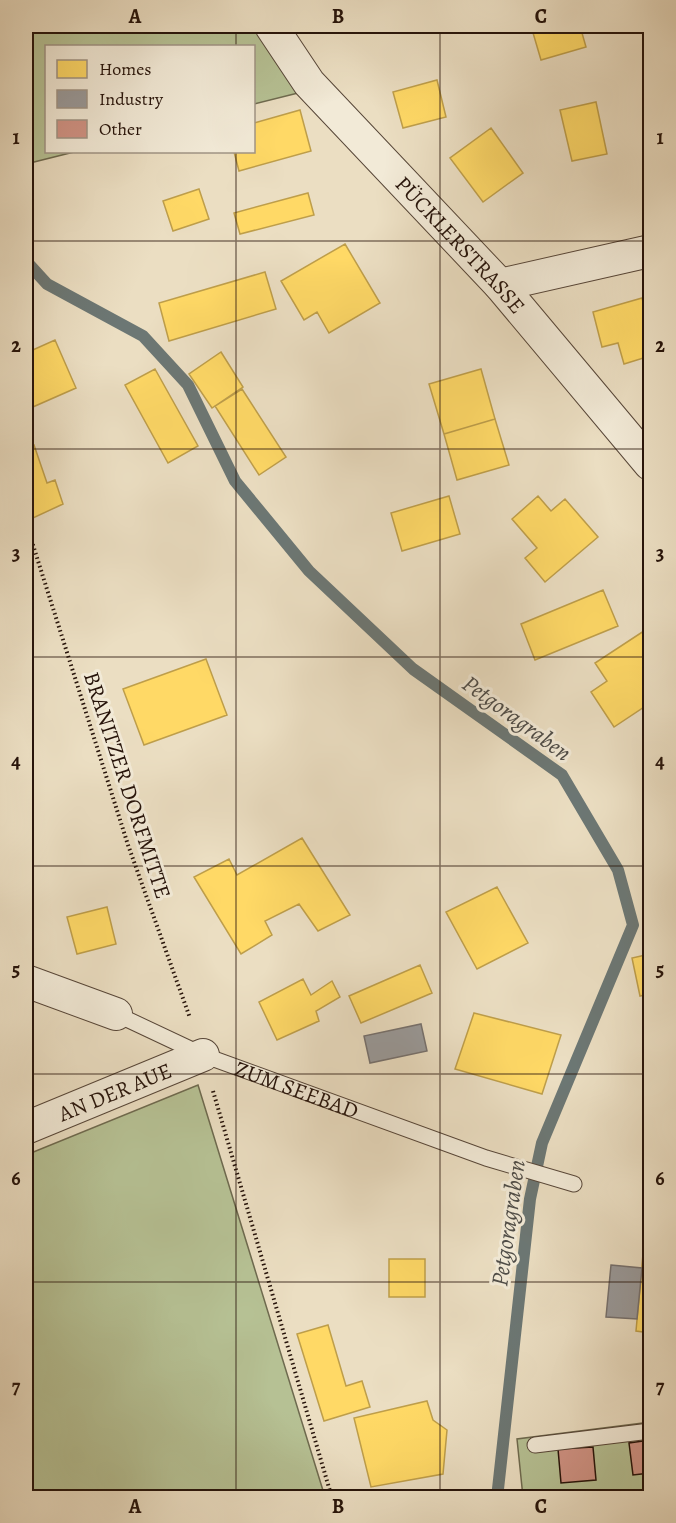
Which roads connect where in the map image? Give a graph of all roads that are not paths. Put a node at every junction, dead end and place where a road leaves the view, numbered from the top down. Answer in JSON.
{"nodes":[{"id":1,"x":271,"y":26,"type":"edge"},
{"id":2,"x":651,"y":251,"type":"edge"},
{"id":3,"x":500,"y":285,"type":"junction"},
{"id":4,"x":651,"y":464,"type":"edge"},
{"id":5,"x":26,"y":981,"type":"edge"},
{"id":6,"x":116,"y":1014,"type":"joint"},
{"id":7,"x":203,"y":1055,"type":"junction"},
{"id":8,"x":26,"y":1128,"type":"edge"},
{"id":9,"x":574,"y":1184,"type":"dead end"},
{"id":10,"x":651,"y":1431,"type":"edge"},
{"id":11,"x":535,"y":1445,"type":"dead end"}],
"edges":[{"from":1,"to":3,"type":"street","name":"PÜCKLERSTRASSE"},
{"from":2,"to":3,"type":"street"},
{"from":3,"to":4,"type":"street","name":"PÜCKLERSTRASSE"},
{"from":5,"to":6,"type":"street","name":"ZUM SEEBAD"},
{"from":6,"to":7,"type":"lane","name":"ZUM SEEBAD"},
{"from":7,"to":8,"type":"street","name":"AN DER AUE"},
{"from":7,"to":9,"type":"lane","name":"ZUM SEEBAD"},
{"from":10,"to":11,"type":"lane"}]}
